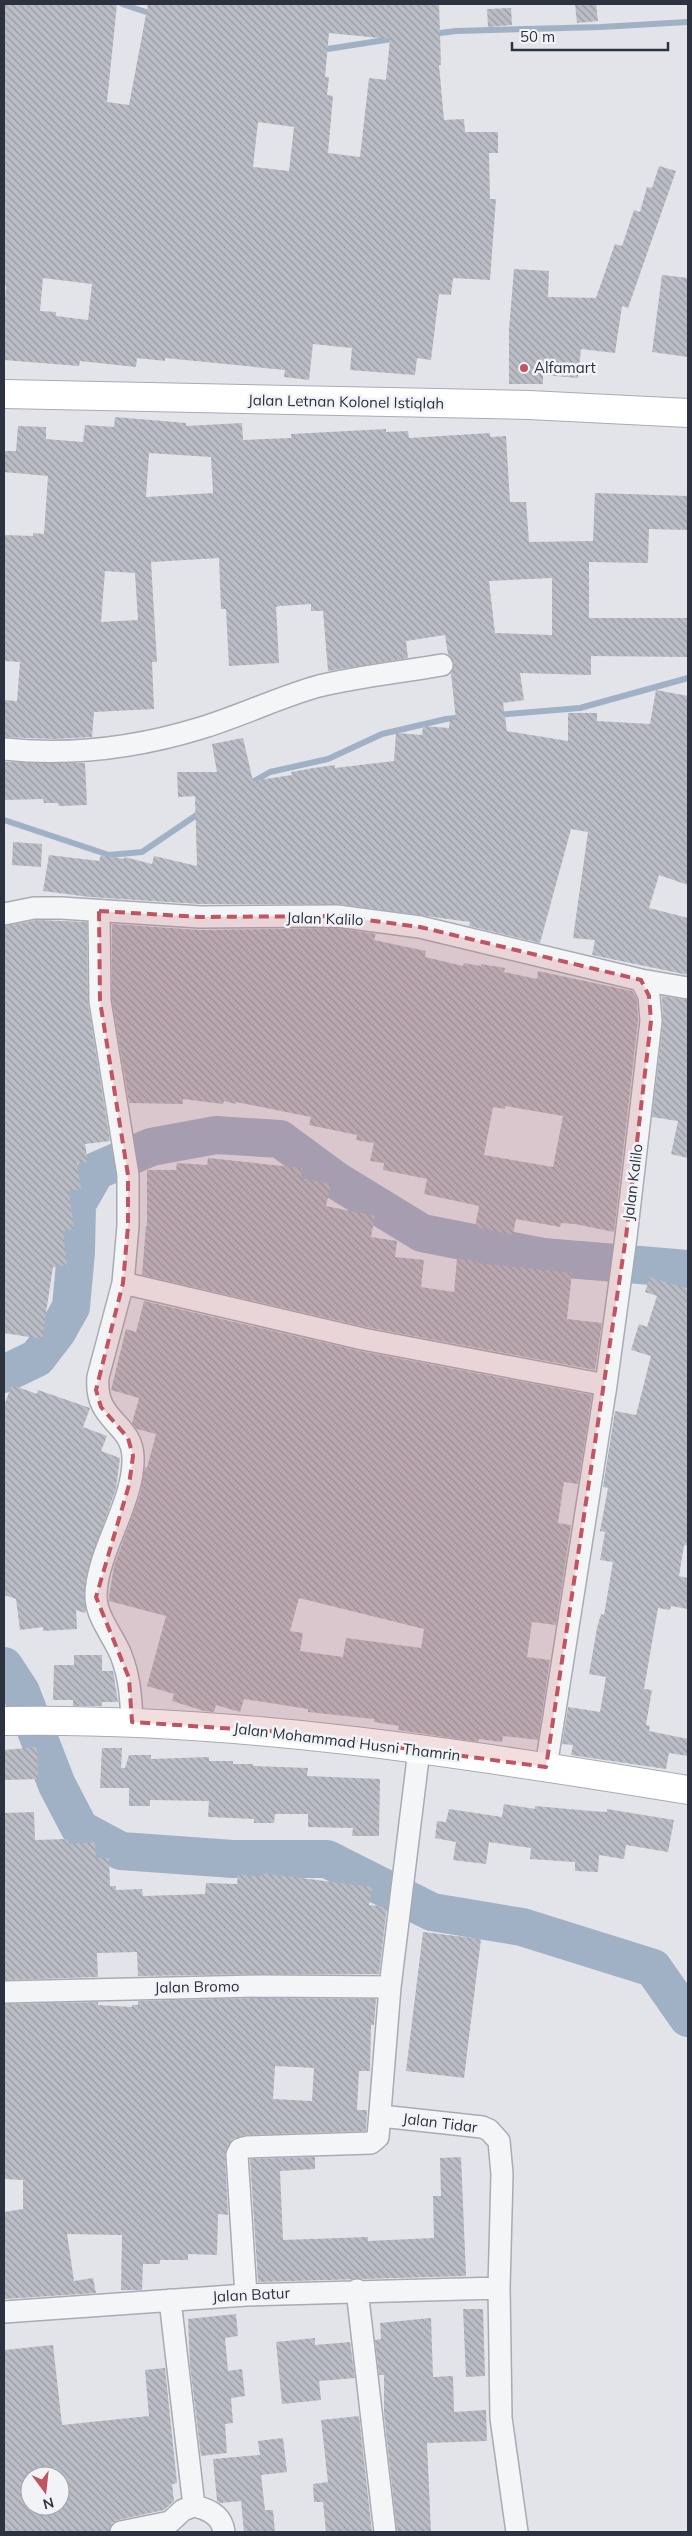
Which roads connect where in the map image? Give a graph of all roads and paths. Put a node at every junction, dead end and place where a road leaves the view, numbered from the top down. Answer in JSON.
{"nodes":[{"id":1,"x":4,"y":394,"type":"edge"},
{"id":2,"x":688,"y":413,"type":"edge"},
{"id":3,"x":442,"y":665,"type":"dead end"},
{"id":4,"x":4,"y":749,"type":"edge"},
{"id":5,"x":99,"y":911,"type":"junction"},
{"id":6,"x":4,"y":914,"type":"edge"},
{"id":7,"x":640,"y":980,"type":"junction"},
{"id":8,"x":688,"y":988,"type":"edge"},
{"id":9,"x":122,"y":1284,"type":"junction"},
{"id":10,"x":606,"y":1385,"type":"junction"},
{"id":11,"x":12,"y":1721,"type":"edge"},
{"id":12,"x":132,"y":1722,"type":"junction"},
{"id":13,"x":419,"y":1750,"type":"junction"},
{"id":14,"x":546,"y":1766,"type":"junction"},
{"id":15,"x":688,"y":1790,"type":"edge"},
{"id":16,"x":390,"y":1987,"type":"junction"},
{"id":17,"x":4,"y":1992,"type":"edge"},
{"id":18,"x":381,"y":2116,"type":"junction"},
{"id":19,"x":499,"y":2288,"type":"junction"},
{"id":20,"x":357,"y":2290,"type":"junction"},
{"id":21,"x":246,"y":2295,"type":"junction"},
{"id":22,"x":170,"y":2300,"type":"junction"},
{"id":23,"x":4,"y":2312,"type":"edge"},
{"id":24,"x":194,"y":2506,"type":"junction"},
{"id":25,"x":121,"y":2532,"type":"edge"},
{"id":26,"x":224,"y":2532,"type":"edge"},
{"id":27,"x":385,"y":2532,"type":"edge"},
{"id":28,"x":518,"y":2532,"type":"edge"}],
"edges":[{"from":1,"to":2,"type":"street","name":"Jalan Letnan Kolonel Istiqlah"},
{"from":3,"to":4,"type":"street"},
{"from":5,"to":6,"type":"street","name":"Jalan Kalilo"},
{"from":5,"to":7,"type":"street","name":"Jalan Kalilo"},
{"from":5,"to":9,"type":"street"},
{"from":7,"to":8,"type":"street","name":"Jalan Kalilo"},
{"from":7,"to":10,"type":"street","name":"Jalan Kalilo"},
{"from":9,"to":10,"type":"street"},
{"from":9,"to":12,"type":"street"},
{"from":10,"to":14,"type":"street","name":"Jalan Kalilo"},
{"from":11,"to":12,"type":"street","name":"Jalan Mohammad Husni Thamrin"},
{"from":12,"to":13,"type":"street","name":"Jalan Mohammad Husni Thamrin"},
{"from":13,"to":14,"type":"street","name":"Jalan Mohammad Husni Thamrin"},
{"from":13,"to":16,"type":"street","name":"Jalan Tidar"},
{"from":14,"to":15,"type":"street","name":"Jalan Mohammad Husni Thamrin"},
{"from":16,"to":17,"type":"street","name":"Jalan Bromo"},
{"from":16,"to":18,"type":"street","name":"Jalan Tidar"},
{"from":18,"to":19,"type":"street","name":"Jalan Tidar"},
{"from":18,"to":21,"type":"street"},
{"from":19,"to":20,"type":"street","name":"Jalan Batur"},
{"from":19,"to":28,"type":"street","name":"Jalan Tidar"},
{"from":20,"to":21,"type":"street","name":"Jalan Batur"},
{"from":20,"to":27,"type":"street"},
{"from":21,"to":22,"type":"street","name":"Jalan Batur"},
{"from":22,"to":23,"type":"street","name":"Jalan Batur"},
{"from":22,"to":24,"type":"street"},
{"from":24,"to":25,"type":"street"},
{"from":24,"to":26,"type":"street"}]}
